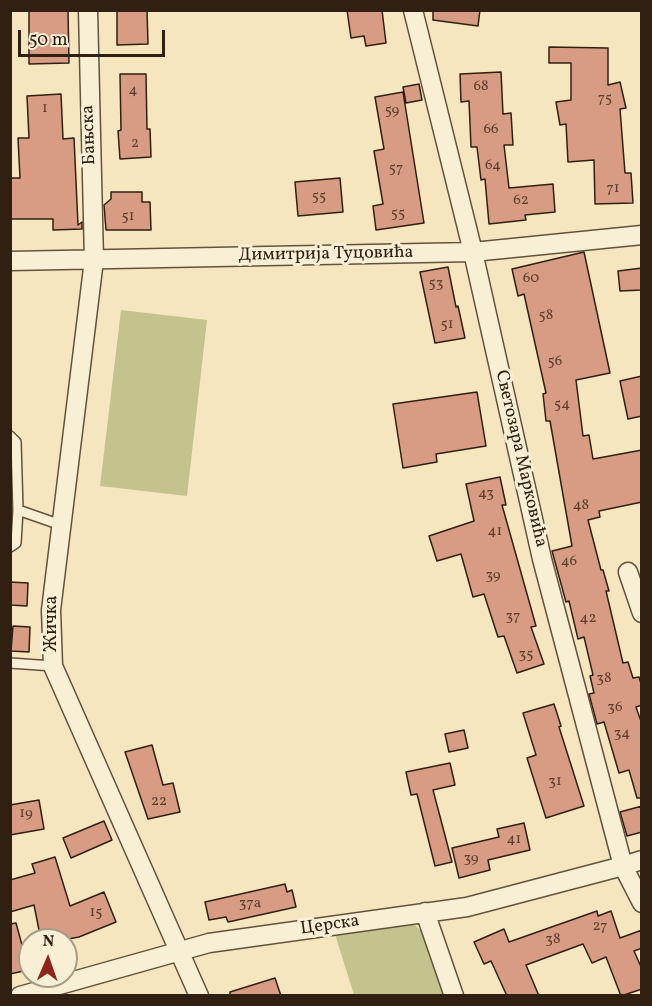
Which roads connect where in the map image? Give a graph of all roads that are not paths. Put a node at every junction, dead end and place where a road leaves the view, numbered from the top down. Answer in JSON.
{"nodes":[{"id":1,"x":88,"y":10,"type":"edge"},
{"id":2,"x":413,"y":10,"type":"edge"},
{"id":3,"x":642,"y":235,"type":"edge"},
{"id":4,"x":473,"y":252,"type":"junction"},
{"id":5,"x":94,"y":260,"type":"junction"},
{"id":6,"x":10,"y":261,"type":"edge"},
{"id":7,"x":10,"y":436,"type":"edge"},
{"id":8,"x":18,"y":510,"type":"junction"},
{"id":9,"x":60,"y":525,"type":"junction"},
{"id":10,"x":10,"y":547,"type":"edge"},
{"id":11,"x":628,"y":572,"type":"dead end"},
{"id":12,"x":642,"y":614,"type":"edge"},
{"id":13,"x":10,"y":663,"type":"edge"},
{"id":14,"x":53,"y":666,"type":"junction"},
{"id":15,"x":642,"y":860,"type":"edge"},
{"id":16,"x":623,"y":867,"type":"junction"},
{"id":17,"x":642,"y":903,"type":"edge"},
{"id":18,"x":425,"y":912,"type":"junction"},
{"id":19,"x":180,"y":950,"type":"junction"},
{"id":20,"x":20,"y":996,"type":"edge"},
{"id":21,"x":199,"y":996,"type":"edge"},
{"id":22,"x":454,"y":996,"type":"edge"}],
"edges":[{"from":1,"to":5,"type":"street","name":"Бањска"},
{"from":2,"to":4,"type":"street","name":"Светозара Марковића"},
{"from":3,"to":4,"type":"street","name":"Димитрија Туцовића"},
{"from":4,"to":5,"type":"street","name":"Димитрија Туцовића"},
{"from":4,"to":16,"type":"street","name":"Светозара Марковића"},
{"from":5,"to":6,"type":"street","name":"Димитрија Туцовића"},
{"from":5,"to":9,"type":"street","name":"Жичка"},
{"from":7,"to":8,"type":"lane"},
{"from":8,"to":9,"type":"lane"},
{"from":8,"to":10,"type":"lane"},
{"from":9,"to":14,"type":"street","name":"Жичка"},
{"from":11,"to":12,"type":"street"},
{"from":13,"to":14,"type":"lane"},
{"from":14,"to":19,"type":"street","name":"Жичка"},
{"from":15,"to":16,"type":"street","name":"Церска"},
{"from":16,"to":17,"type":"street","name":"Светозара Марковића"},
{"from":16,"to":18,"type":"street","name":"Церска"},
{"from":18,"to":19,"type":"street","name":"Церска"},
{"from":18,"to":22,"type":"street"},
{"from":19,"to":20,"type":"street","name":"Церска"},
{"from":19,"to":21,"type":"street","name":"Жичка"}]}
